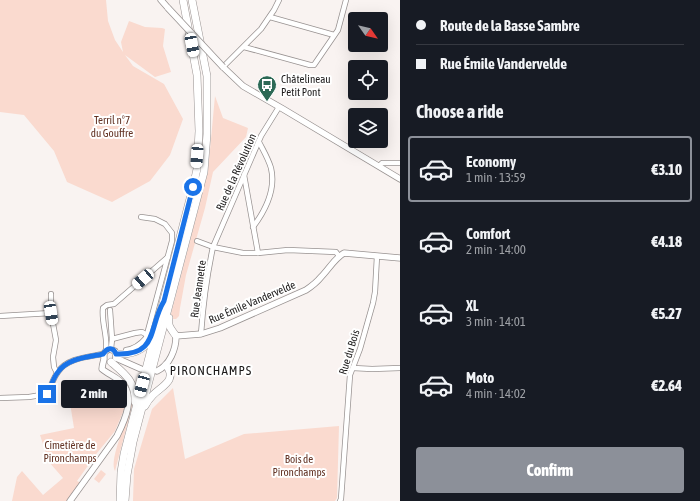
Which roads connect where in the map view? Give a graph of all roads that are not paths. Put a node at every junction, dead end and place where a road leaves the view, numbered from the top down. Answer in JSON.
{"nodes":[{"id":1,"x":161,"y":0,"type":"edge"},
{"id":2,"x":183,"y":0,"type":"edge"},
{"id":3,"x":192,"y":0,"type":"edge"},
{"id":4,"x":278,"y":0,"type":"edge"},
{"id":5,"x":346,"y":0,"type":"edge"},
{"id":6,"x":270,"y":17,"type":"junction"},
{"id":7,"x":334,"y":35,"type":"junction"},
{"id":8,"x":244,"y":47,"type":"junction"},
{"id":9,"x":222,"y":67,"type":"junction"},
{"id":10,"x":279,"y":107,"type":"junction"},
{"id":11,"x":259,"y":142,"type":"junction"},
{"id":12,"x":400,"y":163,"type":"edge"},
{"id":13,"x":379,"y":166,"type":"junction"},
{"id":14,"x":244,"y":175,"type":"junction"},
{"id":15,"x":400,"y":179,"type":"edge"},
{"id":16,"x":141,"y":217,"type":"dead end"},
{"id":17,"x":253,"y":227,"type":"junction"},
{"id":18,"x":197,"y":241,"type":"dead end"},
{"id":19,"x":213,"y":247,"type":"junction"},
{"id":20,"x":258,"y":253,"type":"junction"},
{"id":21,"x":339,"y":256,"type":"junction"},
{"id":22,"x":377,"y":256,"type":"junction"},
{"id":23,"x":168,"y":257,"type":"junction"},
{"id":24,"x":400,"y":258,"type":"edge"},
{"id":25,"x":152,"y":270,"type":"junction"},
{"id":26,"x":163,"y":276,"type":"junction"},
{"id":27,"x":175,"y":284,"type":"junction"},
{"id":28,"x":51,"y":294,"type":"dead end"},
{"id":29,"x":164,"y":301,"type":"junction"},
{"id":30,"x":110,"y":310,"type":"dead end"},
{"id":31,"x":51,"y":313,"type":"junction"},
{"id":32,"x":0,"y":316,"type":"edge"},
{"id":33,"x":201,"y":334,"type":"junction"},
{"id":34,"x":147,"y":335,"type":"junction"},
{"id":35,"x":176,"y":336,"type":"junction"},
{"id":36,"x":112,"y":339,"type":"junction"},
{"id":37,"x":110,"y":355,"type":"junction"},
{"id":38,"x":166,"y":365,"type":"junction"},
{"id":39,"x":353,"y":368,"type":"junction"},
{"id":40,"x":400,"y":368,"type":"edge"},
{"id":41,"x":141,"y":369,"type":"dead end"},
{"id":42,"x":157,"y":371,"type":"dead end"},
{"id":43,"x":57,"y":373,"type":"junction"},
{"id":44,"x":0,"y":398,"type":"edge"},
{"id":45,"x":133,"y":442,"type":"junction"},
{"id":46,"x":124,"y":454,"type":"junction"},
{"id":47,"x":121,"y":472,"type":"junction"},
{"id":48,"x":70,"y":501,"type":"edge"},
{"id":49,"x":115,"y":501,"type":"edge"},
{"id":50,"x":120,"y":501,"type":"edge"},
{"id":51,"x":125,"y":501,"type":"edge"},
{"id":52,"x":340,"y":501,"type":"edge"}],
"edges":[{"from":1,"to":9,"type":"street","bridge":true},
{"from":2,"to":29,"type":"highway"},
{"from":3,"to":27,"type":"highway"},
{"from":4,"to":6,"type":"street"},
{"from":5,"to":7,"type":"street"},
{"from":6,"to":7,"type":"street"},
{"from":6,"to":8,"type":"street"},
{"from":7,"to":8,"type":"street"},
{"from":8,"to":9,"type":"street"},
{"from":9,"to":10,"type":"street"},
{"from":10,"to":11,"type":"street","name":"Rue de la Révolution"},
{"from":10,"to":13,"type":"street"},
{"from":11,"to":14,"type":"street","name":"Rue de la Révolution"},
{"from":11,"to":17,"type":"street"},
{"from":12,"to":13,"type":"street"},
{"from":13,"to":15,"type":"street"},
{"from":14,"to":17,"type":"street"},
{"from":14,"to":19,"type":"street","name":"Rue de la Révolution"},
{"from":16,"to":23,"type":"street"},
{"from":17,"to":20,"type":"street"},
{"from":18,"to":19,"type":"street"},
{"from":19,"to":20,"type":"street"},
{"from":19,"to":33,"type":"street","name":"Rue Jeannette"},
{"from":20,"to":21,"type":"street"},
{"from":21,"to":22,"type":"street"},
{"from":21,"to":33,"type":"street","name":"Rue Émile Vandervelde"},
{"from":22,"to":24,"type":"street"},
{"from":22,"to":39,"type":"street","name":"Rue du Bois"},
{"from":23,"to":25,"type":"street"},
{"from":23,"to":26,"type":"street"},
{"from":25,"to":26,"type":"street"},
{"from":25,"to":37,"type":"street"},
{"from":26,"to":34,"type":"street"},
{"from":27,"to":35,"type":"highway"},
{"from":27,"to":45,"type":"highway"},
{"from":28,"to":31,"type":"street"},
{"from":29,"to":37,"type":"highway"},
{"from":29,"to":46,"type":"highway"},
{"from":30,"to":36,"type":"street"},
{"from":31,"to":32,"type":"street"},
{"from":31,"to":43,"type":"street"},
{"from":33,"to":35,"type":"street","name":"Rue Émile Vandervelde"},
{"from":34,"to":36,"type":"street"},
{"from":34,"to":37,"type":"street"},
{"from":35,"to":38,"type":"street"},
{"from":36,"to":37,"type":"street"},
{"from":37,"to":41,"type":"street"},
{"from":37,"to":43,"type":"street"},
{"from":37,"to":46,"type":"highway"},
{"from":37,"to":48,"type":"street"},
{"from":38,"to":42,"type":"street"},
{"from":38,"to":45,"type":"highway"},
{"from":39,"to":40,"type":"street"},
{"from":39,"to":52,"type":"street","name":"Rue du Bois"},
{"from":43,"to":44,"type":"street"},
{"from":45,"to":51,"type":"highway"},
{"from":46,"to":47,"type":"highway"},
{"from":47,"to":49,"type":"highway"},
{"from":47,"to":50,"type":"highway"}]}
